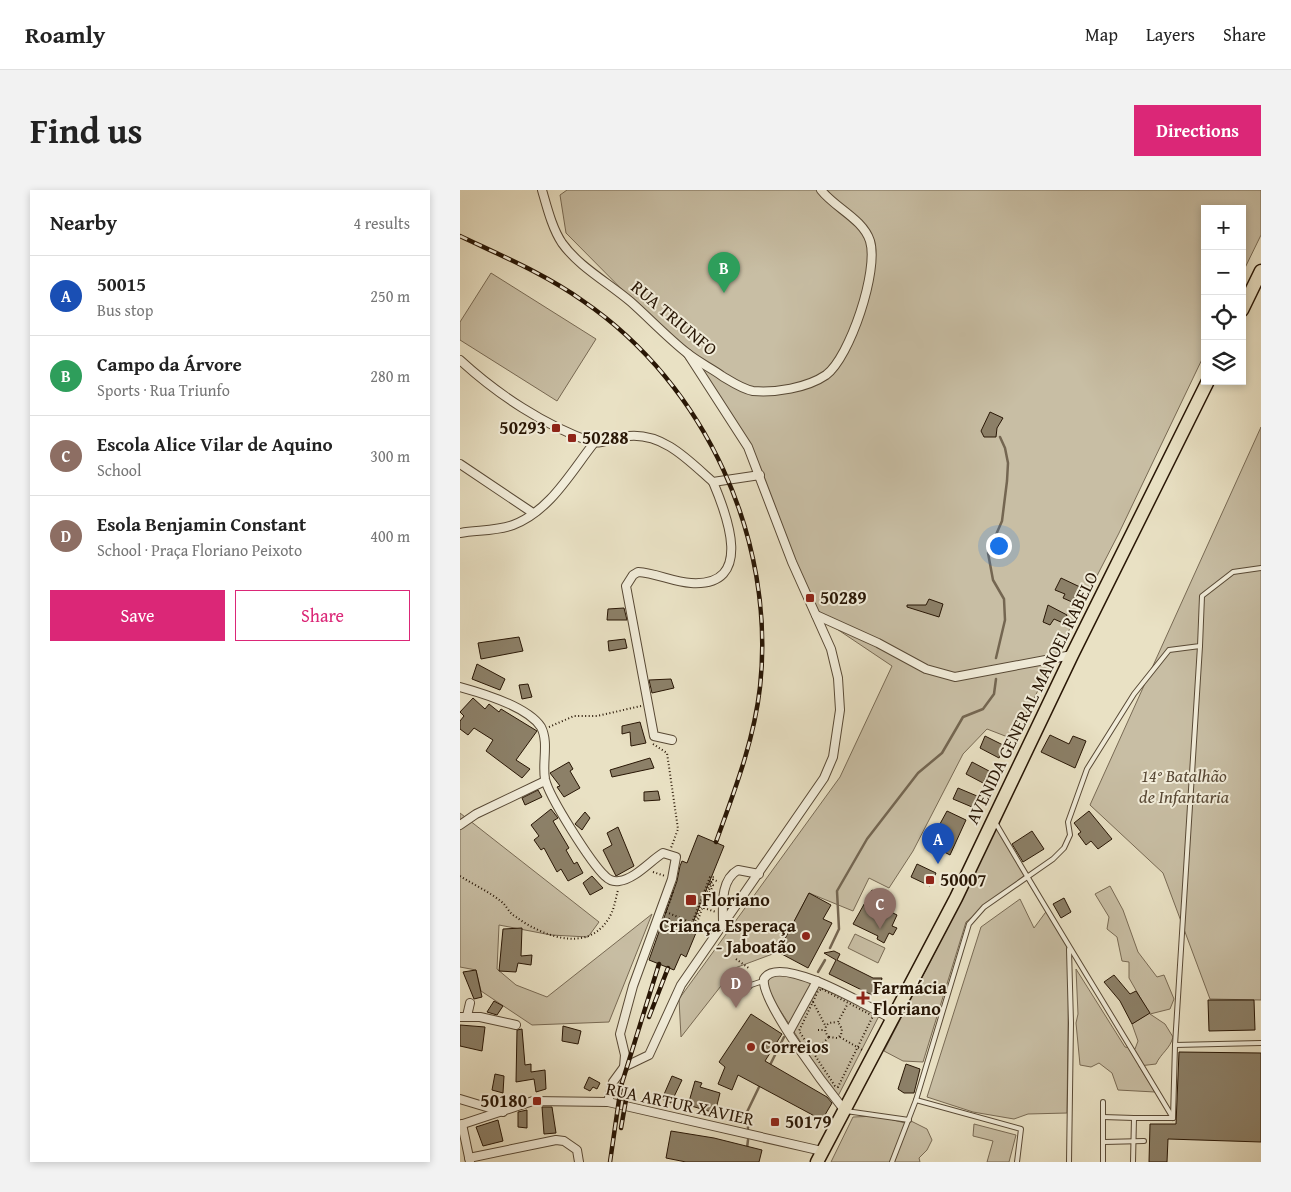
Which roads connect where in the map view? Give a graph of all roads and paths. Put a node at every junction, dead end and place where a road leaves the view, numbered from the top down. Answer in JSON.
{"nodes":[{"id":1,"x":542,"y":190,"type":"edge"},
{"id":2,"x":821,"y":190,"type":"edge"},
{"id":3,"x":1261,"y":272,"type":"edge"},
{"id":4,"x":1246,"y":302,"type":"edge"},
{"id":5,"x":688,"y":354,"type":"junction"},
{"id":6,"x":460,"y":360,"type":"edge"},
{"id":7,"x":1206,"y":385,"type":"edge"},
{"id":8,"x":594,"y":443,"type":"junction"},
{"id":9,"x":460,"y":464,"type":"edge"},
{"id":10,"x":469,"y":470,"type":"junction"},
{"id":11,"x":460,"y":472,"type":"edge"},
{"id":12,"x":760,"y":475,"type":"junction"},
{"id":13,"x":712,"y":482,"type":"junction"},
{"id":14,"x":533,"y":513,"type":"junction"},
{"id":15,"x":460,"y":534,"type":"edge"},
{"id":16,"x":1261,"y":568,"type":"edge"},
{"id":17,"x":816,"y":615,"type":"junction"},
{"id":18,"x":1200,"y":646,"type":"junction"},
{"id":19,"x":1072,"y":655,"type":"junction"},
{"id":20,"x":460,"y":687,"type":"edge"},
{"id":21,"x":648,"y":704,"type":"junction"},
{"id":22,"x":542,"y":731,"type":"junction"},
{"id":23,"x":655,"y":737,"type":"junction"},
{"id":24,"x":672,"y":740,"type":"dead end"},
{"id":25,"x":545,"y":780,"type":"junction"},
{"id":26,"x":993,"y":818,"type":"junction"},
{"id":27,"x":460,"y":825,"type":"edge"},
{"id":28,"x":669,"y":853,"type":"junction"},
{"id":29,"x":643,"y":868,"type":"junction"},
{"id":30,"x":759,"y":874,"type":"junction"},
{"id":31,"x":460,"y":876,"type":"edge"},
{"id":32,"x":1027,"y":877,"type":"junction"},
{"id":33,"x":672,"y":879,"type":"junction"},
{"id":34,"x":621,"y":880,"type":"junction"},
{"id":35,"x":716,"y":880,"type":"dead end"},
{"id":36,"x":710,"y":883,"type":"junction"},
{"id":37,"x":673,"y":892,"type":"dead end"},
{"id":38,"x":723,"y":913,"type":"junction"},
{"id":39,"x":669,"y":918,"type":"dead end"},
{"id":40,"x":723,"y":924,"type":"junction"},
{"id":41,"x":695,"y":925,"type":"junction"},
{"id":42,"x":703,"y":928,"type":"dead end"},
{"id":43,"x":1070,"y":949,"type":"junction"},
{"id":44,"x":736,"y":959,"type":"dead end"},
{"id":45,"x":750,"y":969,"type":"dead end"},
{"id":46,"x":764,"y":981,"type":"junction"},
{"id":47,"x":816,"y":981,"type":"junction"},
{"id":48,"x":741,"y":994,"type":"dead end"},
{"id":49,"x":813,"y":1002,"type":"junction"},
{"id":50,"x":848,"y":1002,"type":"junction"},
{"id":51,"x":470,"y":1003,"type":"dead end"},
{"id":52,"x":464,"y":1016,"type":"edge"},
{"id":53,"x":892,"y":1019,"type":"junction"},
{"id":54,"x":838,"y":1022,"type":"junction"},
{"id":55,"x":516,"y":1025,"type":"dead end"},
{"id":56,"x":801,"y":1025,"type":"junction"},
{"id":57,"x":807,"y":1028,"type":"dead end"},
{"id":58,"x":826,"y":1028,"type":"junction"},
{"id":59,"x":818,"y":1030,"type":"dead end"},
{"id":60,"x":789,"y":1032,"type":"junction"},
{"id":61,"x":829,"y":1037,"type":"junction"},
{"id":62,"x":839,"y":1037,"type":"junction"},
{"id":63,"x":1261,"y":1043,"type":"edge"},
{"id":64,"x":1175,"y":1045,"type":"junction"},
{"id":65,"x":861,"y":1049,"type":"junction"},
{"id":66,"x":813,"y":1053,"type":"junction"},
{"id":67,"x":624,"y":1067,"type":"junction"},
{"id":68,"x":460,"y":1099,"type":"edge"},
{"id":69,"x":916,"y":1100,"type":"junction"},
{"id":70,"x":608,"y":1102,"type":"junction"},
{"id":71,"x":1103,"y":1102,"type":"dead end"},
{"id":72,"x":845,"y":1111,"type":"junction"},
{"id":73,"x":503,"y":1112,"type":"junction"},
{"id":74,"x":1103,"y":1117,"type":"junction"},
{"id":75,"x":1134,"y":1118,"type":"junction"},
{"id":76,"x":1173,"y":1118,"type":"junction"},
{"id":77,"x":908,"y":1120,"type":"junction"},
{"id":78,"x":461,"y":1125,"type":"edge"},
{"id":79,"x":1133,"y":1141,"type":"junction"},
{"id":80,"x":1144,"y":1141,"type":"dead end"},
{"id":81,"x":1104,"y":1142,"type":"junction"},
{"id":82,"x":819,"y":1156,"type":"edge"},
{"id":83,"x":470,"y":1160,"type":"edge"},
{"id":84,"x":579,"y":1162,"type":"edge"},
{"id":85,"x":892,"y":1162,"type":"edge"},
{"id":86,"x":1017,"y":1162,"type":"edge"},
{"id":87,"x":1069,"y":1162,"type":"edge"},
{"id":88,"x":1103,"y":1162,"type":"edge"},
{"id":89,"x":1133,"y":1162,"type":"edge"}],
"edges":[{"from":1,"to":5,"type":"street","name":"RUA TRIUNFO"},
{"from":2,"to":5,"type":"street","name":"RUA TRIUNFO"},
{"from":3,"to":4,"type":"main road"},
{"from":5,"to":12,"type":"street"},
{"from":6,"to":8,"type":"street"},
{"from":7,"to":19,"type":"main road","name":"AVENIDA GENERAL MANOEL RABELO"},
{"from":8,"to":13,"type":"street"},
{"from":8,"to":14,"type":"street"},
{"from":9,"to":10,"type":"street"},
{"from":10,"to":11,"type":"street"},
{"from":10,"to":14,"type":"street"},
{"from":12,"to":13,"type":"street"},
{"from":12,"to":17,"type":"street"},
{"from":13,"to":21,"type":"street"},
{"from":14,"to":15,"type":"street"},
{"from":16,"to":18,"type":"lane"},
{"from":17,"to":19,"type":"street"},
{"from":17,"to":30,"type":"street"},
{"from":18,"to":32,"type":"lane"},
{"from":18,"to":64,"type":"lane"},
{"from":19,"to":26,"type":"main road","name":"AVENIDA GENERAL MANOEL RABELO"},
{"from":20,"to":22,"type":"street"},
{"from":21,"to":22,"type":"path"},
{"from":21,"to":23,"type":"street"},
{"from":22,"to":25,"type":"street"},
{"from":23,"to":24,"type":"street"},
{"from":23,"to":28,"type":"path"},
{"from":25,"to":27,"type":"street"},
{"from":25,"to":34,"type":"street"},
{"from":26,"to":32,"type":"lane"},
{"from":26,"to":53,"type":"main road","name":"AVENIDA GENERAL MANOEL RABELO"},
{"from":28,"to":29,"type":"street"},
{"from":28,"to":33,"type":"street"},
{"from":29,"to":33,"type":"path"},
{"from":29,"to":34,"type":"street"},
{"from":30,"to":38,"type":"street"},
{"from":30,"to":40,"type":"street"},
{"from":31,"to":34,"type":"path"},
{"from":32,"to":43,"type":"lane"},
{"from":32,"to":69,"type":"lane"},
{"from":33,"to":67,"type":"street"},
{"from":35,"to":36,"type":"path"},
{"from":36,"to":38,"type":"path"},
{"from":36,"to":41,"type":"path"},
{"from":37,"to":41,"type":"path","bridge":true},
{"from":38,"to":40,"type":"street"},
{"from":39,"to":41,"type":"path","bridge":true},
{"from":40,"to":67,"type":"street"},
{"from":41,"to":42,"type":"path"},
{"from":43,"to":76,"type":"lane"},
{"from":43,"to":87,"type":"lane"},
{"from":44,"to":45,"type":"path"},
{"from":46,"to":47,"type":"street"},
{"from":46,"to":48,"type":"lane"},
{"from":46,"to":60,"type":"street"},
{"from":47,"to":53,"type":"street"},
{"from":47,"to":60,"type":"street"},
{"from":49,"to":50,"type":"path"},
{"from":49,"to":56,"type":"path"},
{"from":49,"to":58,"type":"path"},
{"from":50,"to":54,"type":"path"},
{"from":50,"to":65,"type":"path"},
{"from":51,"to":52,"type":"street"},
{"from":52,"to":55,"type":"street"},
{"from":53,"to":72,"type":"main road","name":"AVENIDA GENERAL MANOEL RABELO"},
{"from":54,"to":58,"type":"path"},
{"from":54,"to":62,"type":"path"},
{"from":56,"to":57,"type":"path"},
{"from":56,"to":66,"type":"path"},
{"from":58,"to":59,"type":"path"},
{"from":58,"to":61,"type":"path"},
{"from":60,"to":72,"type":"street"},
{"from":61,"to":62,"type":"path"},
{"from":61,"to":66,"type":"path"},
{"from":62,"to":65,"type":"path"},
{"from":63,"to":64,"type":"lane"},
{"from":64,"to":76,"type":"lane"},
{"from":65,"to":66,"type":"path"},
{"from":67,"to":70,"type":"street"},
{"from":68,"to":73,"type":"street"},
{"from":69,"to":77,"type":"lane"},
{"from":69,"to":86,"type":"lane"},
{"from":70,"to":73,"type":"street","name":"RUA ARTUR XAVIER"},
{"from":70,"to":82,"type":"street","name":"RUA ARTUR XAVIER"},
{"from":71,"to":74,"type":"lane"},
{"from":72,"to":77,"type":"lane"},
{"from":72,"to":82,"type":"main road","name":"AVENIDA GENERAL MANOEL RABELO"},
{"from":73,"to":78,"type":"street","name":"RUA ARTUR XAVIER"},
{"from":74,"to":75,"type":"lane"},
{"from":74,"to":81,"type":"lane"},
{"from":75,"to":76,"type":"lane"},
{"from":75,"to":79,"type":"lane"},
{"from":77,"to":85,"type":"lane"},
{"from":78,"to":83,"type":"street"},
{"from":79,"to":80,"type":"lane"},
{"from":79,"to":81,"type":"lane"},
{"from":79,"to":89,"type":"lane"},
{"from":81,"to":88,"type":"lane"},
{"from":83,"to":84,"type":"street"}]}
